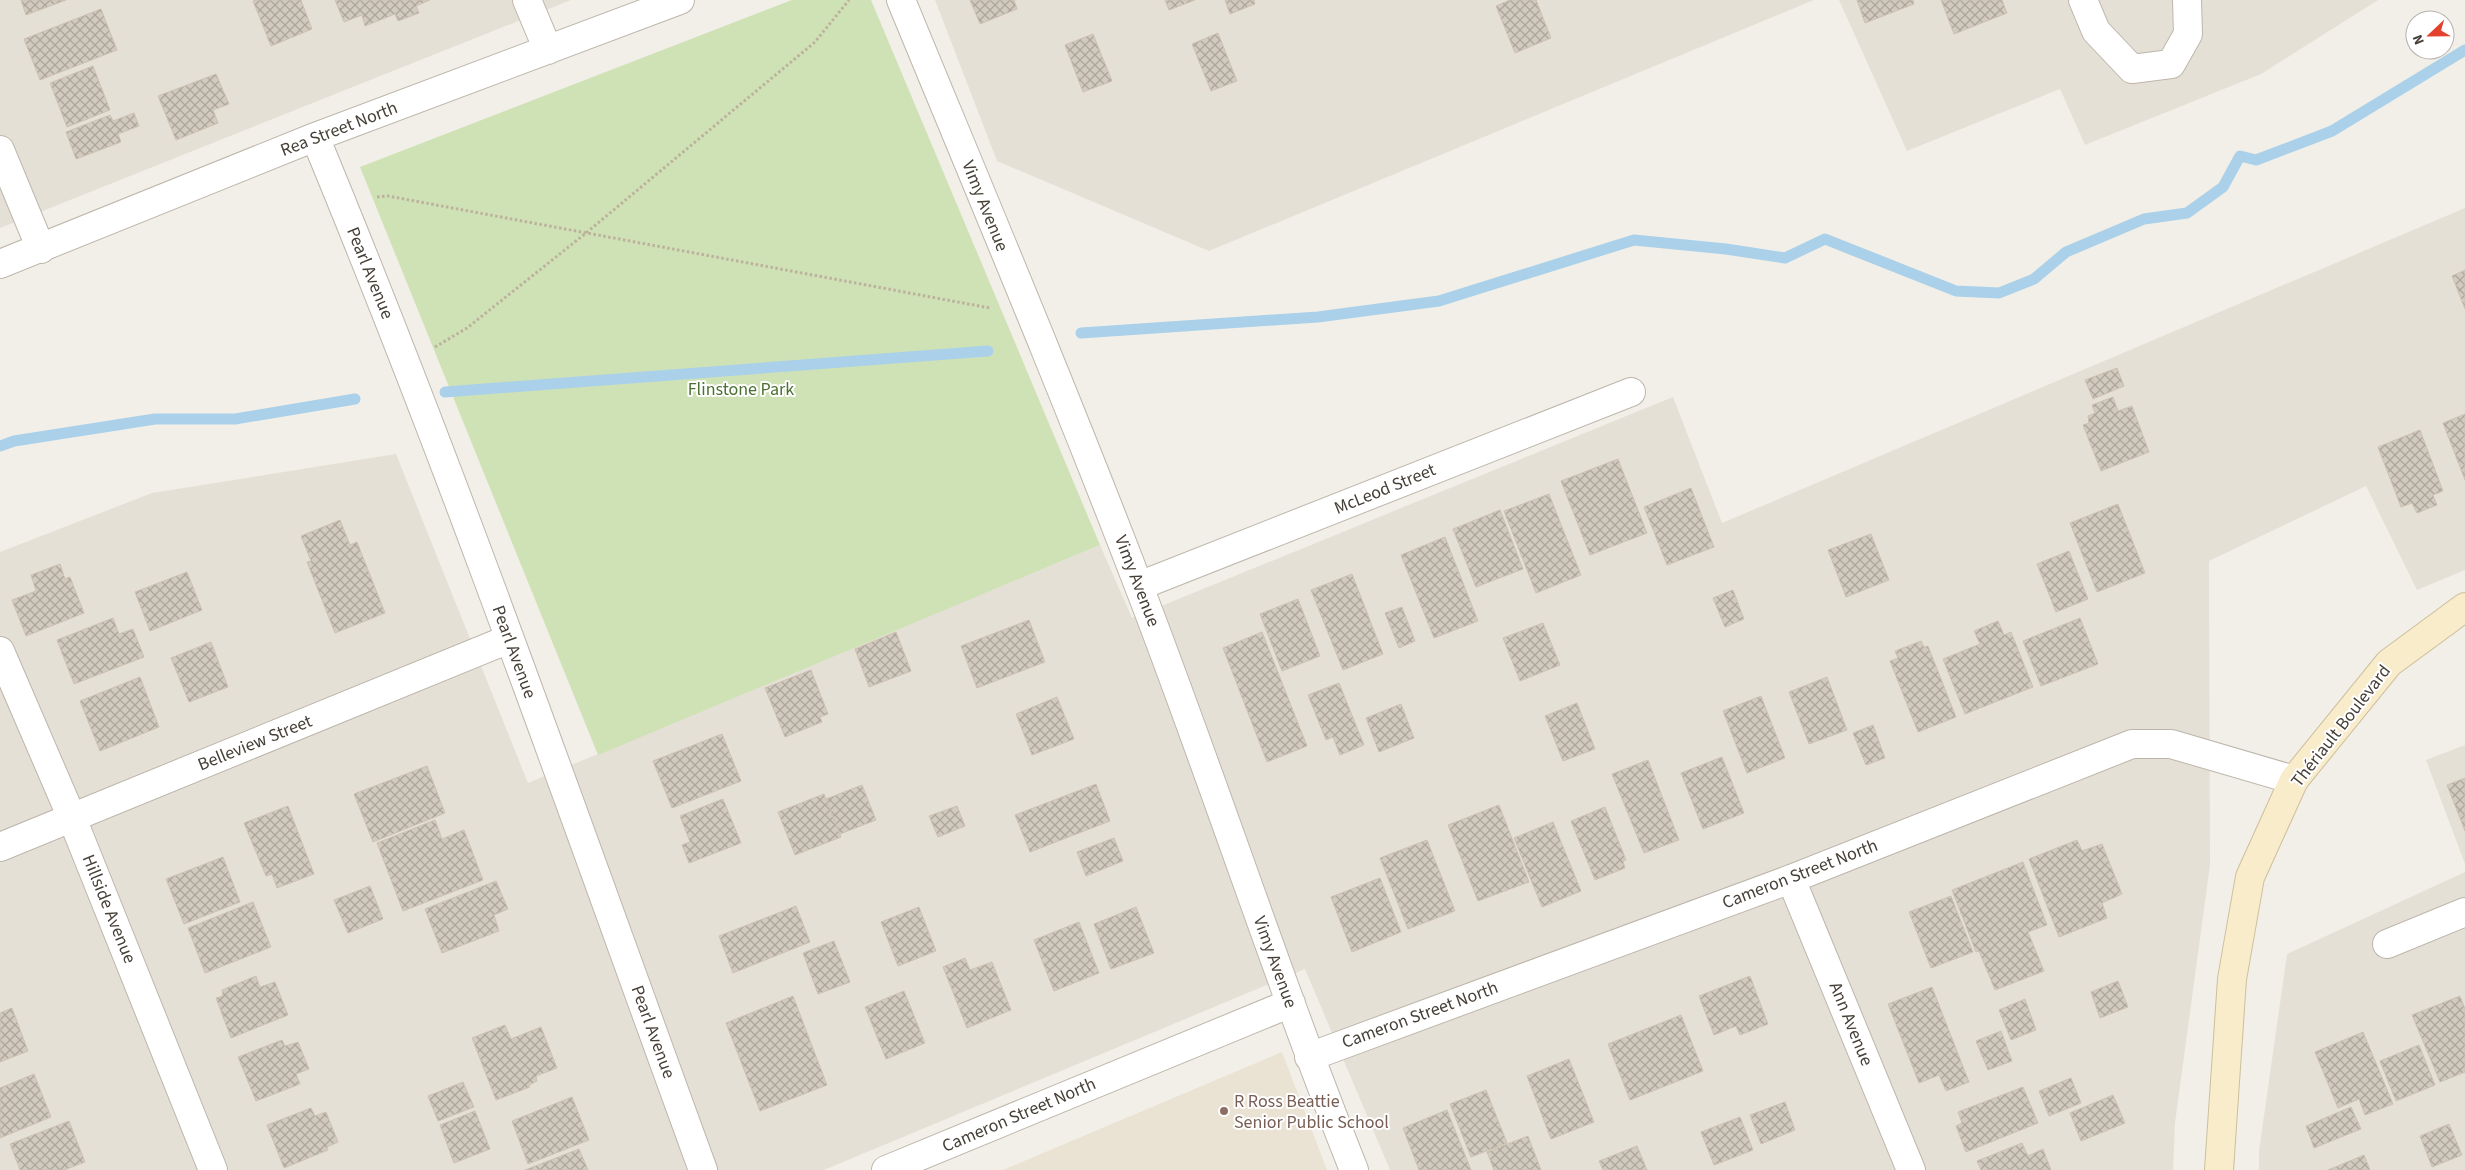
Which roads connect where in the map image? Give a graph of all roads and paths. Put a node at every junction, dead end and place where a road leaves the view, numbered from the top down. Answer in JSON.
{"nodes":[{"id":1,"x":527,"y":0,"type":"edge"},
{"id":2,"x":680,"y":0,"type":"edge"},
{"id":3,"x":849,"y":0,"type":"edge"},
{"id":4,"x":901,"y":0,"type":"edge"},
{"id":5,"x":2083,"y":0,"type":"edge"},
{"id":6,"x":2187,"y":0,"type":"edge"},
{"id":7,"x":548,"y":50,"type":"junction"},
{"id":8,"x":315,"y":137,"type":"junction"},
{"id":9,"x":0,"y":150,"type":"edge"},
{"id":10,"x":342,"y":202,"type":"junction"},
{"id":11,"x":586,"y":233,"type":"junction"},
{"id":12,"x":41,"y":249,"type":"junction"},
{"id":13,"x":0,"y":264,"type":"edge"},
{"id":14,"x":1030,"y":315,"type":"junction"},
{"id":15,"x":405,"y":363,"type":"junction"},
{"id":16,"x":1631,"y":392,"type":"dead end"},
{"id":17,"x":1139,"y":586,"type":"junction"},
{"id":18,"x":2465,"y":607,"type":"edge"},
{"id":19,"x":509,"y":639,"type":"junction"},
{"id":20,"x":0,"y":651,"type":"edge"},
{"id":21,"x":2294,"y":780,"type":"junction"},
{"id":22,"x":72,"y":818,"type":"junction"},
{"id":23,"x":0,"y":848,"type":"edge"},
{"id":24,"x":1791,"y":878,"type":"junction"},
{"id":25,"x":2465,"y":912,"type":"edge"},
{"id":26,"x":2387,"y":944,"type":"dead end"},
{"id":27,"x":1291,"y":1003,"type":"junction"},
{"id":28,"x":1309,"y":1057,"type":"junction"},
{"id":29,"x":213,"y":1170,"type":"edge"},
{"id":30,"x":703,"y":1170,"type":"edge"},
{"id":31,"x":886,"y":1170,"type":"edge"},
{"id":32,"x":1354,"y":1170,"type":"edge"},
{"id":33,"x":1911,"y":1170,"type":"edge"},
{"id":34,"x":2220,"y":1170,"type":"edge"}],
"edges":[{"from":1,"to":7,"type":"street"},
{"from":2,"to":7,"type":"street","name":"Rea Street North"},
{"from":3,"to":11,"type":"path"},
{"from":4,"to":14,"type":"street","name":"Vimy Avenue"},
{"from":5,"to":6,"type":"street"},
{"from":7,"to":8,"type":"street","name":"Rea Street North"},
{"from":8,"to":10,"type":"street","name":"Pearl Avenue"},
{"from":8,"to":12,"type":"street","name":"Rea Street North"},
{"from":9,"to":12,"type":"street"},
{"from":10,"to":11,"type":"path"},
{"from":10,"to":15,"type":"street","name":"Pearl Avenue"},
{"from":11,"to":14,"type":"path"},
{"from":11,"to":15,"type":"path"},
{"from":12,"to":13,"type":"street","name":"Rea Street North"},
{"from":14,"to":17,"type":"street","name":"Vimy Avenue"},
{"from":15,"to":19,"type":"street","name":"Pearl Avenue"},
{"from":16,"to":17,"type":"street","name":"McLeod Street"},
{"from":17,"to":27,"type":"street","name":"Vimy Avenue"},
{"from":18,"to":21,"type":"main road","name":"Thériault Boulevard"},
{"from":19,"to":22,"type":"street","name":"Belleview Street"},
{"from":19,"to":30,"type":"street","name":"Pearl Avenue"},
{"from":20,"to":22,"type":"street","name":"Hillside Avenue"},
{"from":21,"to":24,"type":"street","name":"Cameron Street North"},
{"from":21,"to":34,"type":"main road","name":"Thériault Boulevard"},
{"from":22,"to":23,"type":"street","name":"Belleview Street"},
{"from":22,"to":29,"type":"street","name":"Hillside Avenue"},
{"from":24,"to":28,"type":"street","name":"Cameron Street North"},
{"from":24,"to":33,"type":"street","name":"Ann Avenue"},
{"from":25,"to":26,"type":"street"},
{"from":27,"to":28,"type":"street","name":"Vimy Avenue"},
{"from":27,"to":31,"type":"street","name":"Cameron Street North"},
{"from":28,"to":32,"type":"street","name":"Vimy Avenue"}]}
